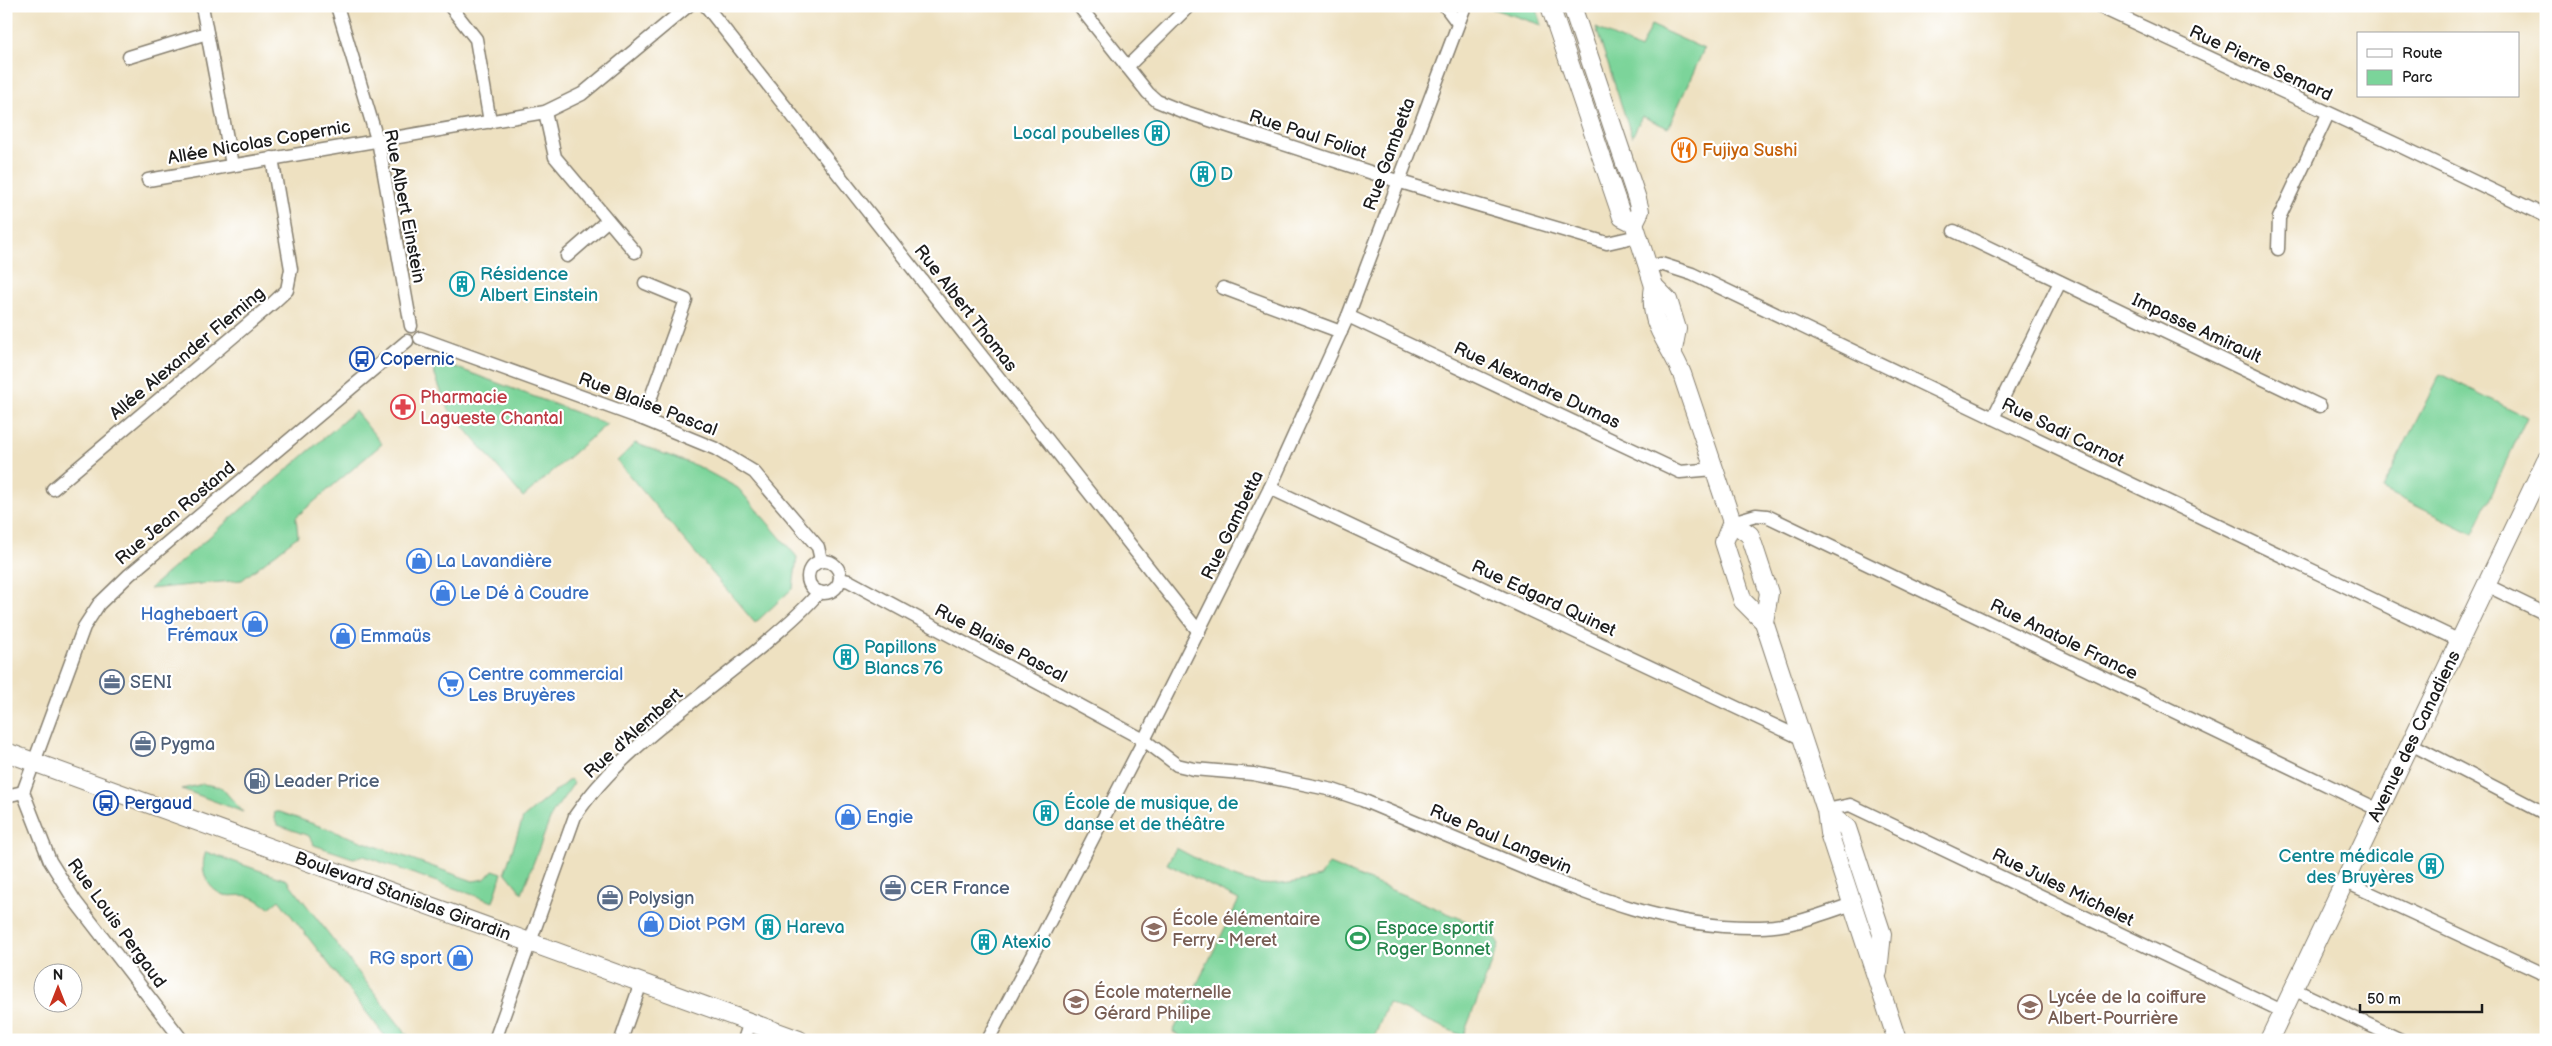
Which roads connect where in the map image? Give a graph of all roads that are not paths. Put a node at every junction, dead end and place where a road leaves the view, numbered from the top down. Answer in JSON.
{"nodes":[{"id":1,"x":202,"y":6,"type":"edge"},
{"id":2,"x":337,"y":6,"type":"edge"},
{"id":3,"x":450,"y":6,"type":"edge"},
{"id":4,"x":688,"y":6,"type":"edge"},
{"id":5,"x":706,"y":6,"type":"edge"},
{"id":6,"x":1079,"y":6,"type":"edge"},
{"id":7,"x":1190,"y":6,"type":"edge"},
{"id":8,"x":1445,"y":6,"type":"edge"},
{"id":9,"x":1464,"y":6,"type":"edge"},
{"id":10,"x":1550,"y":6,"type":"edge"},
{"id":11,"x":1572,"y":6,"type":"edge"},
{"id":12,"x":2098,"y":6,"type":"edge"},
{"id":13,"x":1458,"y":22,"type":"junction"},
{"id":14,"x":208,"y":33,"type":"junction"},
{"id":15,"x":129,"y":57,"type":"dead end"},
{"id":16,"x":1127,"y":67,"type":"junction"},
{"id":17,"x":545,"y":112,"type":"junction"},
{"id":18,"x":2328,"y":114,"type":"junction"},
{"id":19,"x":490,"y":122,"type":"junction"},
{"id":20,"x":376,"y":139,"type":"junction"},
{"id":21,"x":272,"y":158,"type":"junction"},
{"id":22,"x":232,"y":165,"type":"junction"},
{"id":23,"x":148,"y":180,"type":"dead end"},
{"id":24,"x":1397,"y":181,"type":"junction"},
{"id":25,"x":2546,"y":216,"type":"edge"},
{"id":26,"x":607,"y":221,"type":"junction"},
{"id":27,"x":1636,"y":229,"type":"junction"},
{"id":28,"x":1954,"y":232,"type":"dead end"},
{"id":29,"x":2278,"y":249,"type":"dead end"},
{"id":30,"x":635,"y":252,"type":"dead end"},
{"id":31,"x":567,"y":256,"type":"dead end"},
{"id":32,"x":1648,"y":268,"type":"junction"},
{"id":33,"x":2060,"y":282,"type":"junction"},
{"id":34,"x":645,"y":283,"type":"dead end"},
{"id":35,"x":1223,"y":288,"type":"dead end"},
{"id":36,"x":1348,"y":316,"type":"junction"},
{"id":37,"x":411,"y":326,"type":"junction"},
{"id":38,"x":1340,"y":332,"type":"junction"},
{"id":39,"x":420,"y":338,"type":"junction"},
{"id":40,"x":407,"y":340,"type":"junction"},
{"id":41,"x":2320,"y":406,"type":"dead end"},
{"id":42,"x":1993,"y":418,"type":"junction"},
{"id":43,"x":643,"y":419,"type":"junction"},
{"id":44,"x":2546,"y":460,"type":"edge"},
{"id":45,"x":1714,"y":469,"type":"junction"},
{"id":46,"x":1270,"y":488,"type":"junction"},
{"id":47,"x":53,"y":489,"type":"dead end"},
{"id":48,"x":1732,"y":522,"type":"junction"},
{"id":49,"x":821,"y":560,"type":"junction"},
{"id":50,"x":840,"y":578,"type":"junction"},
{"id":51,"x":2486,"y":585,"type":"junction"},
{"id":52,"x":819,"y":592,"type":"junction"},
{"id":53,"x":2546,"y":614,"type":"edge"},
{"id":54,"x":1764,"y":622,"type":"junction"},
{"id":55,"x":1199,"y":632,"type":"junction"},
{"id":56,"x":2460,"y":641,"type":"junction"},
{"id":57,"x":1803,"y":739,"type":"junction"},
{"id":58,"x":1144,"y":740,"type":"junction"},
{"id":59,"x":2411,"y":744,"type":"junction"},
{"id":60,"x":6,"y":752,"type":"edge"},
{"id":61,"x":35,"y":763,"type":"junction"},
{"id":62,"x":23,"y":792,"type":"junction"},
{"id":63,"x":6,"y":796,"type":"edge"},
{"id":64,"x":2379,"y":810,"type":"junction"},
{"id":65,"x":1826,"y":811,"type":"junction"},
{"id":66,"x":2546,"y":814,"type":"edge"},
{"id":67,"x":2344,"y":881,"type":"junction"},
{"id":68,"x":1852,"y":904,"type":"junction"},
{"id":69,"x":529,"y":942,"type":"junction"},
{"id":70,"x":2546,"y":975,"type":"edge"},
{"id":71,"x":1878,"y":979,"type":"junction"},
{"id":72,"x":641,"y":983,"type":"junction"},
{"id":73,"x":2293,"y":989,"type":"junction"},
{"id":74,"x":2282,"y":1011,"type":"junction"},
{"id":75,"x":750,"y":1022,"type":"junction"},
{"id":76,"x":182,"y":1040,"type":"edge"},
{"id":77,"x":496,"y":1040,"type":"edge"},
{"id":78,"x":621,"y":1040,"type":"edge"},
{"id":79,"x":744,"y":1040,"type":"edge"},
{"id":80,"x":799,"y":1040,"type":"edge"},
{"id":81,"x":988,"y":1040,"type":"edge"},
{"id":82,"x":1897,"y":1040,"type":"edge"},
{"id":83,"x":2269,"y":1040,"type":"edge"},
{"id":84,"x":2401,"y":1040,"type":"edge"}],
"edges":[{"from":1,"to":14,"type":"street"},
{"from":2,"to":20,"type":"street","name":"Rue Albert Einstein"},
{"from":3,"to":19,"type":"street"},
{"from":4,"to":17,"type":"street","name":"Allée Nicolas Copernic"},
{"from":5,"to":55,"type":"street","name":"Rue Albert Thomas"},
{"from":6,"to":16,"type":"street","name":"Rue Paul Foliot"},
{"from":7,"to":16,"type":"street"},
{"from":8,"to":13,"type":"street"},
{"from":9,"to":13,"type":"street","name":"Rue Gambetta"},
{"from":10,"to":27,"type":"main road"},
{"from":11,"to":27,"type":"main road"},
{"from":12,"to":18,"type":"street","name":"Rue Pierre Semard"},
{"from":13,"to":24,"type":"street","name":"Rue Gambetta"},
{"from":14,"to":15,"type":"street"},
{"from":14,"to":22,"type":"street"},
{"from":16,"to":24,"type":"street","name":"Rue Paul Foliot"},
{"from":17,"to":19,"type":"street","name":"Allée Nicolas Copernic"},
{"from":17,"to":26,"type":"street"},
{"from":18,"to":25,"type":"street","name":"Rue Pierre Semard"},
{"from":18,"to":29,"type":"street"},
{"from":19,"to":20,"type":"street","name":"Allée Nicolas Copernic"},
{"from":20,"to":21,"type":"street","name":"Allée Nicolas Copernic"},
{"from":20,"to":37,"type":"street","name":"Rue Albert Einstein"},
{"from":21,"to":22,"type":"street","name":"Allée Nicolas Copernic"},
{"from":21,"to":47,"type":"street","name":"Allée Alexander Fleming"},
{"from":22,"to":23,"type":"street","name":"Allée Nicolas Copernic"},
{"from":24,"to":27,"type":"street","name":"Rue Paul Foliot"},
{"from":24,"to":36,"type":"street","name":"Rue Gambetta"},
{"from":26,"to":30,"type":"street"},
{"from":26,"to":31,"type":"street"},
{"from":27,"to":32,"type":"main road"},
{"from":28,"to":33,"type":"street","name":"Impasse Amirault"},
{"from":32,"to":42,"type":"street","name":"Rue Sadi Carnot"},
{"from":32,"to":45,"type":"main road"},
{"from":33,"to":41,"type":"street","name":"Impasse Amirault"},
{"from":33,"to":42,"type":"street"},
{"from":34,"to":43,"type":"street"},
{"from":35,"to":38,"type":"street"},
{"from":36,"to":38,"type":"street","name":"Rue Gambetta"},
{"from":36,"to":45,"type":"street","name":"Rue Alexandre Dumas"},
{"from":37,"to":39,"type":"street"},
{"from":37,"to":40,"type":"street"},
{"from":38,"to":46,"type":"street","name":"Rue Gambetta"},
{"from":39,"to":40,"type":"street"},
{"from":39,"to":43,"type":"street","name":"Rue Blaise Pascal"},
{"from":40,"to":61,"type":"street","name":"Rue Jean Rostand"},
{"from":42,"to":56,"type":"street","name":"Rue Sadi Carnot"},
{"from":43,"to":49,"type":"street","name":"Rue Blaise Pascal"},
{"from":44,"to":51,"type":"main road","name":"Avenue des Canadiens"},
{"from":45,"to":48,"type":"main road"},
{"from":46,"to":55,"type":"street","name":"Rue Gambetta"},
{"from":46,"to":57,"type":"street","name":"Rue Edgard Quinet"},
{"from":48,"to":54,"type":"main road"},
{"from":48,"to":54,"type":"main road"},
{"from":48,"to":64,"type":"street","name":"Rue Anatole France"},
{"from":49,"to":50,"type":"street"},
{"from":49,"to":52,"type":"street"},
{"from":50,"to":52,"type":"street"},
{"from":50,"to":58,"type":"street","name":"Rue Blaise Pascal"},
{"from":51,"to":53,"type":"street"},
{"from":51,"to":56,"type":"main road","name":"Avenue des Canadiens"},
{"from":52,"to":69,"type":"street","name":"Rue d'Alembert"},
{"from":54,"to":57,"type":"main road"},
{"from":55,"to":58,"type":"street","name":"Rue Gambetta"},
{"from":56,"to":59,"type":"main road","name":"Avenue des Canadiens"},
{"from":57,"to":65,"type":"main road"},
{"from":58,"to":68,"type":"street","name":"Rue Paul Langevin"},
{"from":58,"to":81,"type":"street","name":"Rue Gambetta"},
{"from":59,"to":64,"type":"main road","name":"Avenue des Canadiens"},
{"from":59,"to":66,"type":"street"},
{"from":60,"to":61,"type":"main road","name":"Boulevard Stanislas Girardin"},
{"from":61,"to":62,"type":"street","name":"Rue Jean Rostand"},
{"from":61,"to":69,"type":"main road","name":"Boulevard Stanislas Girardin"},
{"from":62,"to":63,"type":"street"},
{"from":62,"to":76,"type":"street","name":"Rue Louis Pergaud"},
{"from":64,"to":67,"type":"main road","name":"Avenue des Canadiens"},
{"from":65,"to":68,"type":"main road"},
{"from":65,"to":71,"type":"main road"},
{"from":65,"to":74,"type":"street","name":"Rue Jules Michelet"},
{"from":67,"to":70,"type":"street"},
{"from":67,"to":73,"type":"main road","name":"Avenue des Canadiens"},
{"from":68,"to":71,"type":"main road"},
{"from":69,"to":72,"type":"main road","name":"Boulevard Stanislas Girardin"},
{"from":69,"to":77,"type":"street","name":"Rue d'Alembert"},
{"from":71,"to":82,"type":"main road"},
{"from":72,"to":75,"type":"main road","name":"Boulevard Stanislas Girardin"},
{"from":72,"to":78,"type":"street"},
{"from":73,"to":74,"type":"main road","name":"Avenue des Canadiens"},
{"from":73,"to":84,"type":"street"},
{"from":74,"to":83,"type":"main road","name":"Avenue des Canadiens"},
{"from":75,"to":79,"type":"street"},
{"from":75,"to":80,"type":"main road","name":"Boulevard Stanislas Girardin"}]}
